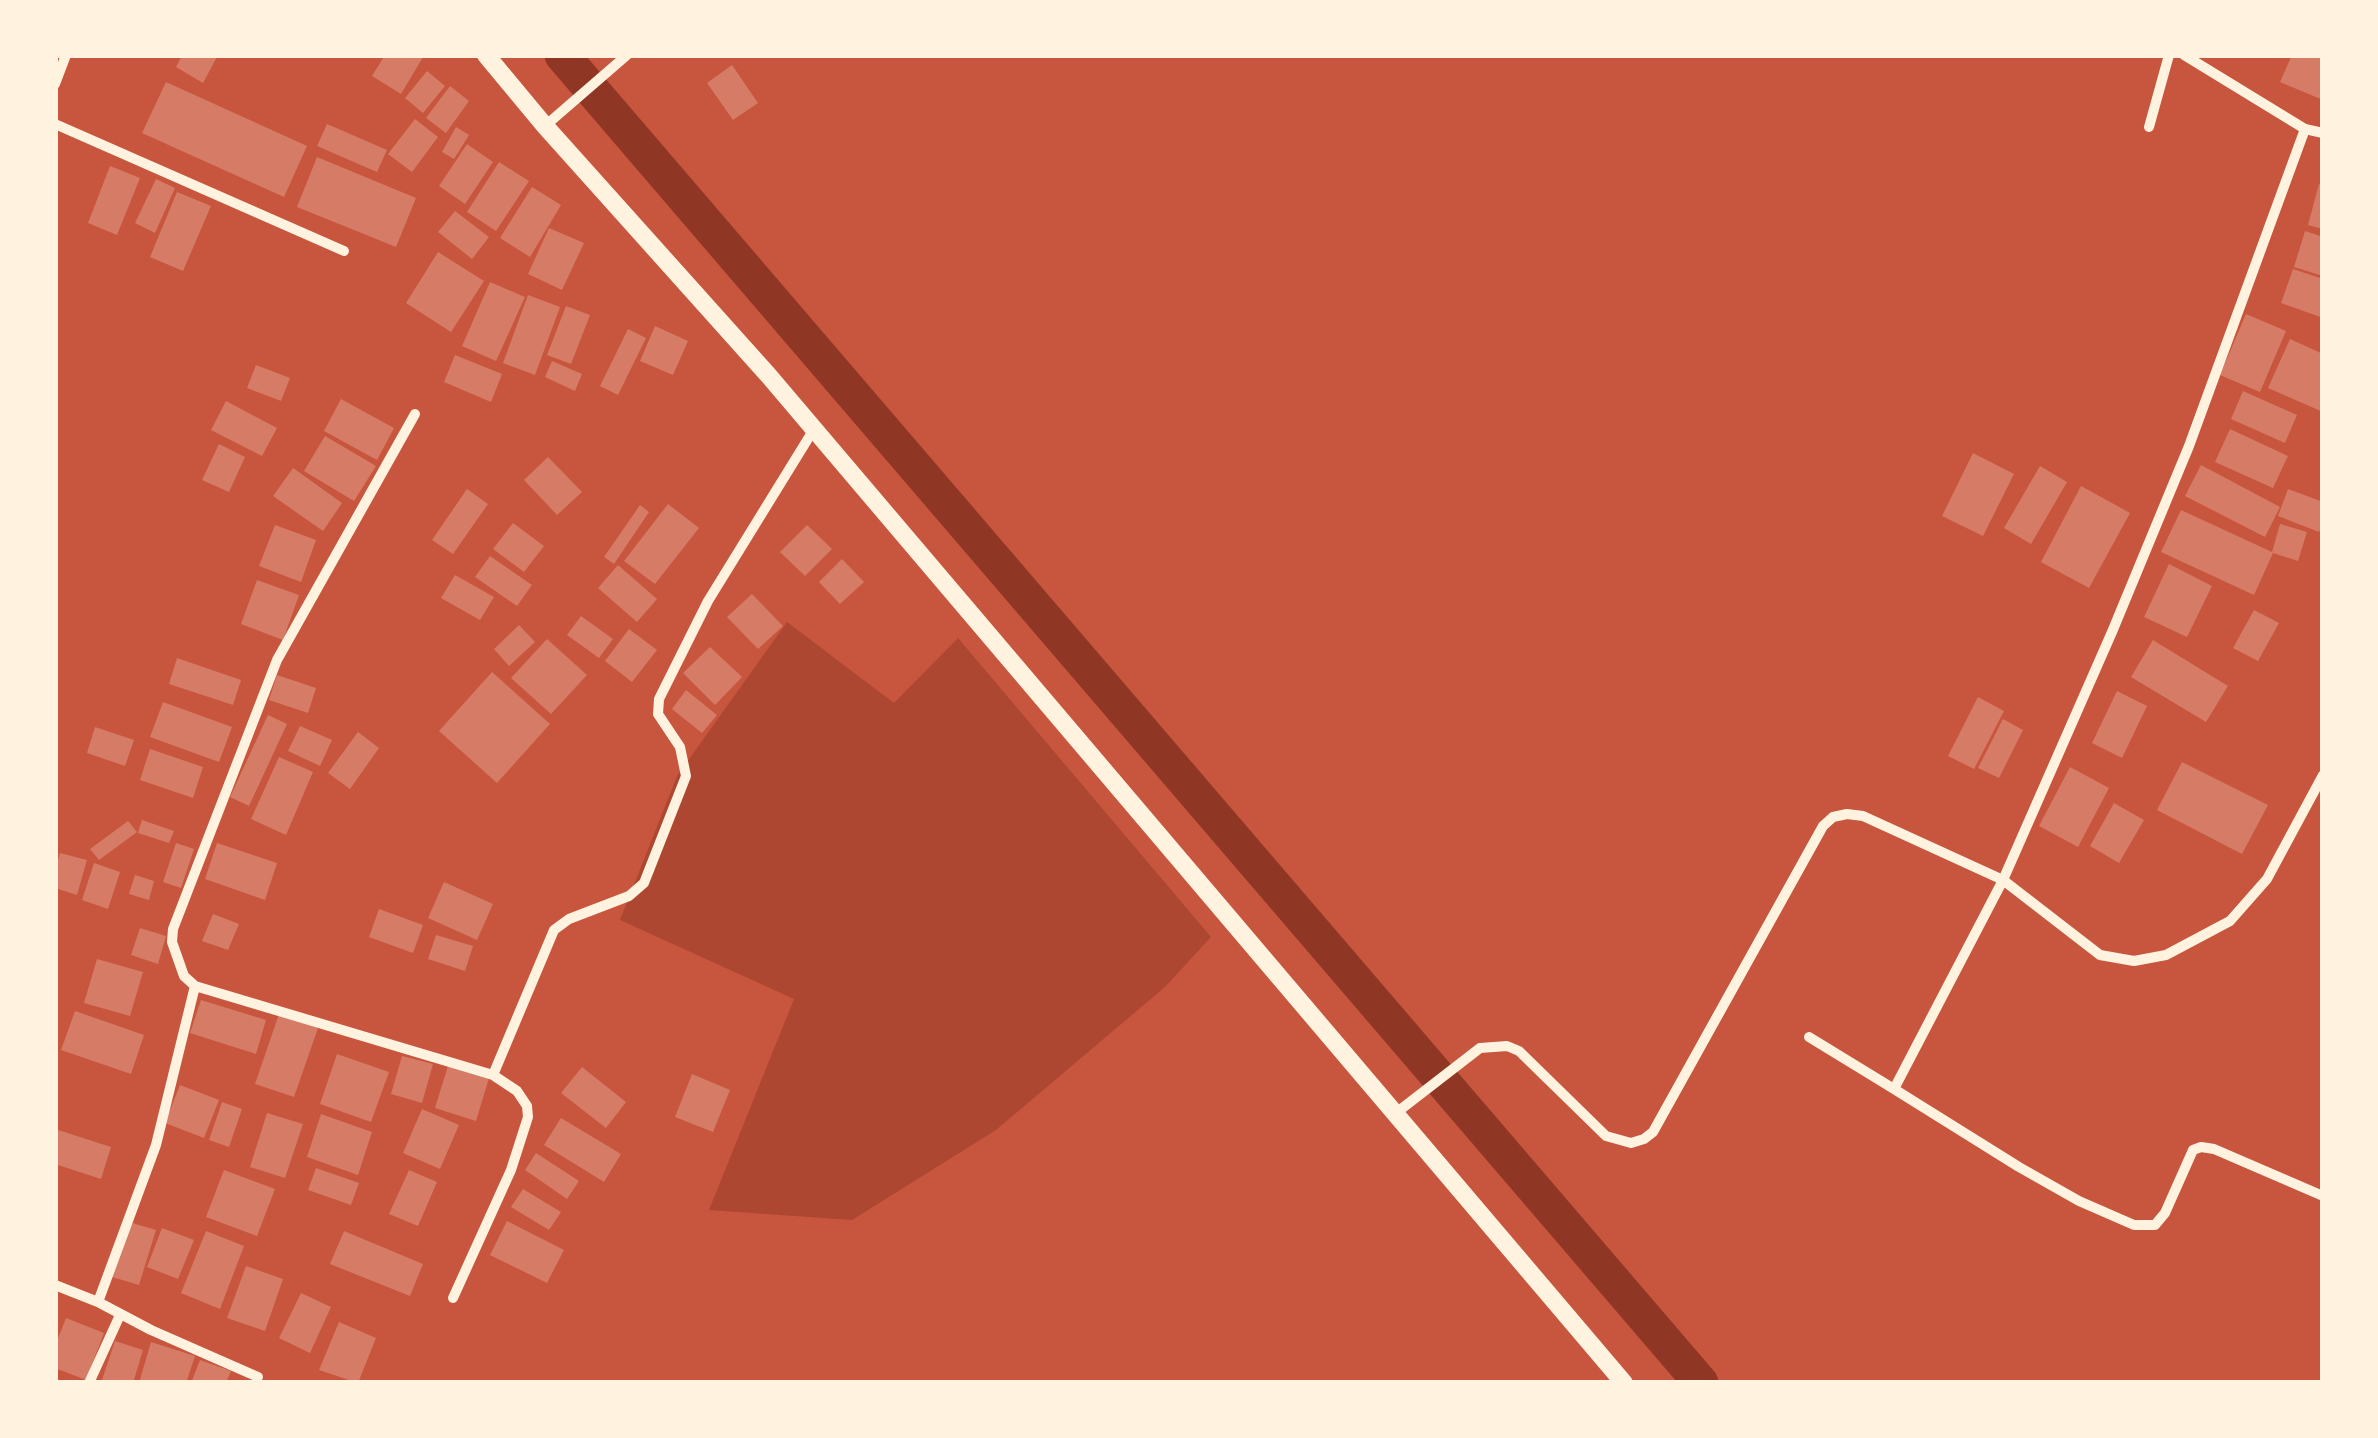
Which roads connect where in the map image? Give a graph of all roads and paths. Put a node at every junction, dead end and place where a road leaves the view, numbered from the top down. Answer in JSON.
{"nodes":[{"id":1,"x":66,"y":55,"type":"edge"},
{"id":2,"x":486,"y":55,"type":"edge"},
{"id":3,"x":626,"y":55,"type":"edge"},
{"id":4,"x":2169,"y":55,"type":"edge"},
{"id":5,"x":2184,"y":55,"type":"edge"},
{"id":6,"x":55,"y":84,"type":"edge"},
{"id":7,"x":55,"y":124,"type":"edge"},
{"id":8,"x":545,"y":126,"type":"junction"},
{"id":9,"x":2149,"y":127,"type":"dead end"},
{"id":10,"x":2305,"y":129,"type":"junction"},
{"id":11,"x":2323,"y":133,"type":"edge"},
{"id":12,"x":344,"y":251,"type":"dead end"},
{"id":13,"x":416,"y":414,"type":"dead end"},
{"id":14,"x":814,"y":430,"type":"junction"},
{"id":15,"x":2323,"y":775,"type":"edge"},
{"id":16,"x":2003,"y":880,"type":"junction"},
{"id":17,"x":195,"y":986,"type":"junction"},
{"id":18,"x":1809,"y":1037,"type":"dead end"},
{"id":19,"x":494,"y":1075,"type":"junction"},
{"id":20,"x":1894,"y":1089,"type":"junction"},
{"id":21,"x":1404,"y":1107,"type":"junction"},
{"id":22,"x":2323,"y":1196,"type":"edge"},
{"id":23,"x":55,"y":1285,"type":"edge"},
{"id":24,"x":453,"y":1298,"type":"dead end"},
{"id":25,"x":98,"y":1302,"type":"junction"},
{"id":26,"x":120,"y":1315,"type":"junction"},
{"id":27,"x":258,"y":1377,"type":"dead end"},
{"id":28,"x":89,"y":1383,"type":"edge"},
{"id":29,"x":1624,"y":1383,"type":"edge"}],
"edges":[{"from":1,"to":6,"type":"street"},
{"from":2,"to":8,"type":"street"},
{"from":3,"to":8,"type":"street"},
{"from":4,"to":9,"type":"street"},
{"from":5,"to":10,"type":"street"},
{"from":7,"to":12,"type":"street"},
{"from":8,"to":14,"type":"street"},
{"from":10,"to":11,"type":"street"},
{"from":10,"to":16,"type":"street"},
{"from":13,"to":17,"type":"street"},
{"from":14,"to":19,"type":"street"},
{"from":14,"to":21,"type":"street"},
{"from":15,"to":16,"type":"street"},
{"from":16,"to":20,"type":"street"},
{"from":16,"to":21,"type":"street"},
{"from":17,"to":19,"type":"street"},
{"from":17,"to":25,"type":"street"},
{"from":18,"to":20,"type":"street"},
{"from":19,"to":24,"type":"street"},
{"from":20,"to":22,"type":"street"},
{"from":21,"to":29,"type":"street"},
{"from":23,"to":25,"type":"street"},
{"from":25,"to":26,"type":"street"},
{"from":26,"to":27,"type":"street"},
{"from":26,"to":28,"type":"street"}]}
